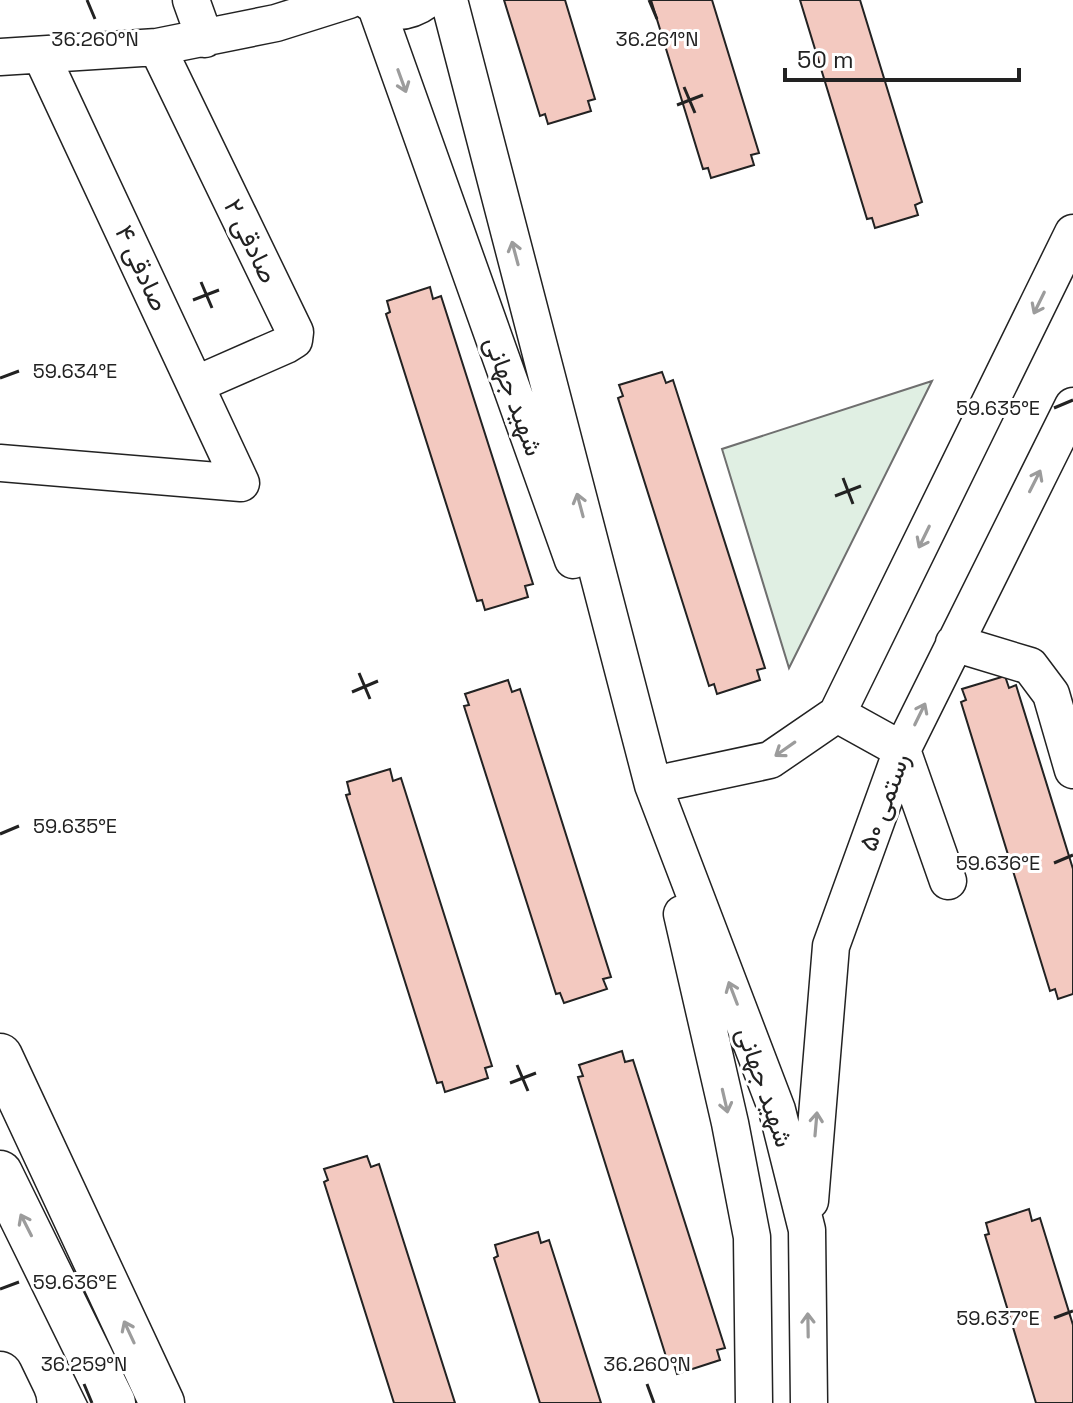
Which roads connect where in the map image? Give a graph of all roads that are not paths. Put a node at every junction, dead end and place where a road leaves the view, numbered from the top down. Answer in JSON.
{"nodes":[{"id":1,"x":191,"y":0,"type":"edge"},
{"id":2,"x":427,"y":0,"type":"edge"},
{"id":3,"x":449,"y":0,"type":"edge"},
{"id":4,"x":364,"y":2,"type":"edge"},
{"id":5,"x":205,"y":39,"type":"junction"},
{"id":6,"x":157,"y":47,"type":"junction"},
{"id":7,"x":1,"y":55,"type":"edge"},
{"id":8,"x":41,"y":55,"type":"junction"},
{"id":9,"x":1073,"y":233,"type":"edge"},
{"id":10,"x":197,"y":384,"type":"junction"},
{"id":11,"x":1073,"y":406,"type":"edge"},
{"id":12,"x":5,"y":453,"type":"edge"},
{"id":13,"x":954,"y":643,"type":"junction"},
{"id":14,"x":837,"y":714,"type":"junction"},
{"id":15,"x":902,"y":750,"type":"junction"},
{"id":16,"x":1073,"y":770,"type":"edge"},
{"id":17,"x":653,"y":785,"type":"junction"},
{"id":18,"x":948,"y":881,"type":"dead end"},
{"id":19,"x":0,"y":1056,"type":"edge"},
{"id":20,"x":0,"y":1173,"type":"edge"},
{"id":21,"x":807,"y":1230,"type":"junction"},
{"id":22,"x":0,"y":1374,"type":"edge"},
{"id":23,"x":14,"y":1403,"type":"edge"},
{"id":24,"x":113,"y":1403,"type":"edge"},
{"id":25,"x":162,"y":1403,"type":"edge"},
{"id":26,"x":754,"y":1403,"type":"edge"},
{"id":27,"x":809,"y":1403,"type":"edge"}],
"edges":[{"from":1,"to":5,"type":"street"},
{"from":2,"to":4,"type":"street"},
{"from":17,"to":3,"type":"street","name":"شهید جهانی","one_way":true},
{"from":4,"to":5,"type":"street"},
{"from":4,"to":17,"type":"street","name":"شهید جهانی","one_way":true},
{"from":5,"to":6,"type":"street"},
{"from":6,"to":8,"type":"street"},
{"from":6,"to":10,"type":"street","name":"صادقی ۲"},
{"from":7,"to":8,"type":"street"},
{"from":8,"to":10,"type":"street","name":"صادقی ۴"},
{"from":9,"to":14,"type":"street","one_way":true},
{"from":10,"to":12,"type":"street","name":"صادقی ۴"},
{"from":13,"to":11,"type":"street","name":"رستمی ۵۰","one_way":true},
{"from":15,"to":13,"type":"street","name":"رستمی ۵۰","one_way":true},
{"from":13,"to":16,"type":"street"},
{"from":14,"to":15,"type":"street"},
{"from":14,"to":17,"type":"street","one_way":true},
{"from":15,"to":18,"type":"street"},
{"from":21,"to":15,"type":"street","name":"رستمی ۵۰","one_way":true},
{"from":21,"to":17,"type":"street","name":"شهید جهانی","one_way":true},
{"from":17,"to":26,"type":"street","name":"شهید جهانی","one_way":true},
{"from":25,"to":19,"type":"main road","one_way":true},
{"from":24,"to":20,"type":"main road","one_way":true},
{"from":27,"to":21,"type":"street","name":"شهید جهانی","one_way":true},
{"from":22,"to":23,"type":"main road"}]}
